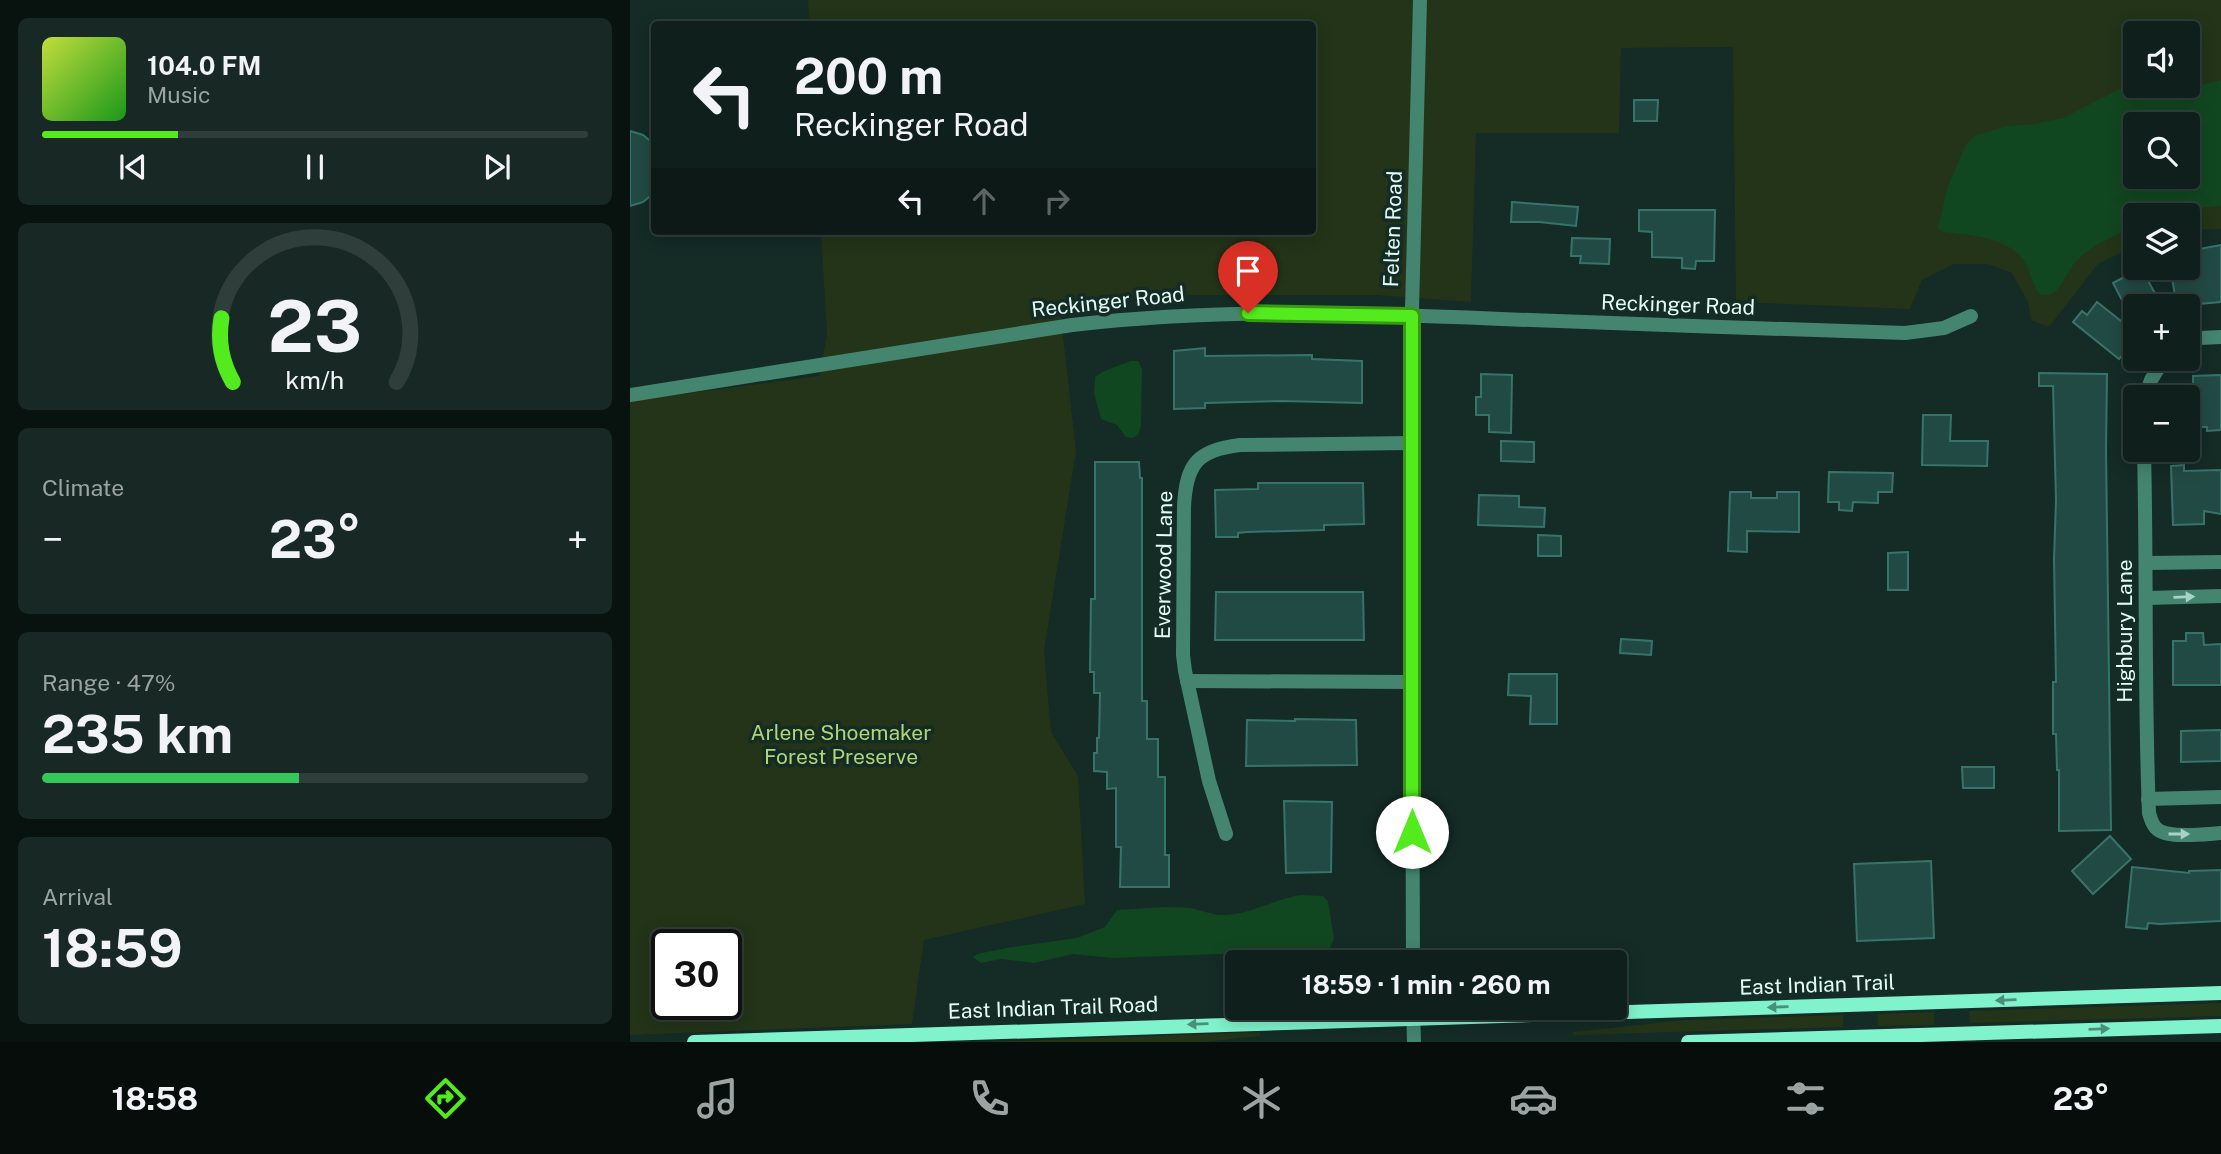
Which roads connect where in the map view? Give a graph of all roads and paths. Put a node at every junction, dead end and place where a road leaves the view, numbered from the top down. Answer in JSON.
{"nodes":[{"id":1,"x":1420,"y":0,"type":"edge"},
{"id":2,"x":1412,"y":316,"type":"junction"},
{"id":3,"x":1971,"y":316,"type":"dead end"},
{"id":4,"x":2221,"y":337,"type":"edge"},
{"id":5,"x":2200,"y":338,"type":"edge"},
{"id":6,"x":630,"y":394,"type":"edge"},
{"id":7,"x":1411,"y":443,"type":"junction"},
{"id":8,"x":2144,"y":462,"type":"edge"},
{"id":9,"x":2221,"y":562,"type":"edge"},
{"id":10,"x":2147,"y":563,"type":"junction"},
{"id":11,"x":2221,"y":596,"type":"edge"},
{"id":12,"x":2147,"y":598,"type":"junction"},
{"id":13,"x":1187,"y":681,"type":"junction"},
{"id":14,"x":1411,"y":682,"type":"junction"},
{"id":15,"x":2221,"y":797,"type":"edge"},
{"id":16,"x":2149,"y":806,"type":"junction"},
{"id":17,"x":2221,"y":833,"type":"edge"},
{"id":18,"x":1226,"y":834,"type":"dead end"},
{"id":19,"x":1413,"y":950,"type":"edge"},
{"id":20,"x":2221,"y":993,"type":"edge"},
{"id":21,"x":1627,"y":1008,"type":"edge"},
{"id":22,"x":1239,"y":1020,"type":"edge"},
{"id":23,"x":1413,"y":1020,"type":"edge"},
{"id":24,"x":2221,"y":1026,"type":"edge"},
{"id":25,"x":694,"y":1042,"type":"edge"},
{"id":26,"x":1414,"y":1042,"type":"edge"},
{"id":27,"x":1688,"y":1042,"type":"edge"}],
"edges":[{"from":1,"to":2,"type":"street","name":"Felten Road"},
{"from":2,"to":3,"type":"street","name":"Reckinger Road"},
{"from":2,"to":6,"type":"street","name":"Reckinger Road"},
{"from":2,"to":7,"type":"street","name":"Felten Road"},
{"from":4,"to":5,"type":"street"},
{"from":7,"to":13,"type":"street","name":"Everwood Lane"},
{"from":7,"to":14,"type":"street","name":"Felten Road"},
{"from":8,"to":10,"type":"street","name":"Highbury Lane"},
{"from":9,"to":10,"type":"street"},
{"from":10,"to":12,"type":"street","name":"Highbury Lane"},
{"from":12,"to":11,"type":"street","one_way":true},
{"from":12,"to":16,"type":"street","name":"Highbury Lane"},
{"from":13,"to":14,"type":"street"},
{"from":13,"to":18,"type":"street","name":"Everwood Lane"},
{"from":14,"to":19,"type":"street","name":"Felten Road"},
{"from":15,"to":16,"type":"street"},
{"from":16,"to":17,"type":"street","one_way":true},
{"from":20,"to":21,"type":"main road","name":"East Indian Trail","one_way":true},
{"from":22,"to":25,"type":"main road","name":"East Indian Trail Road","one_way":true},
{"from":23,"to":26,"type":"street"},
{"from":27,"to":24,"type":"main road","one_way":true}]}
